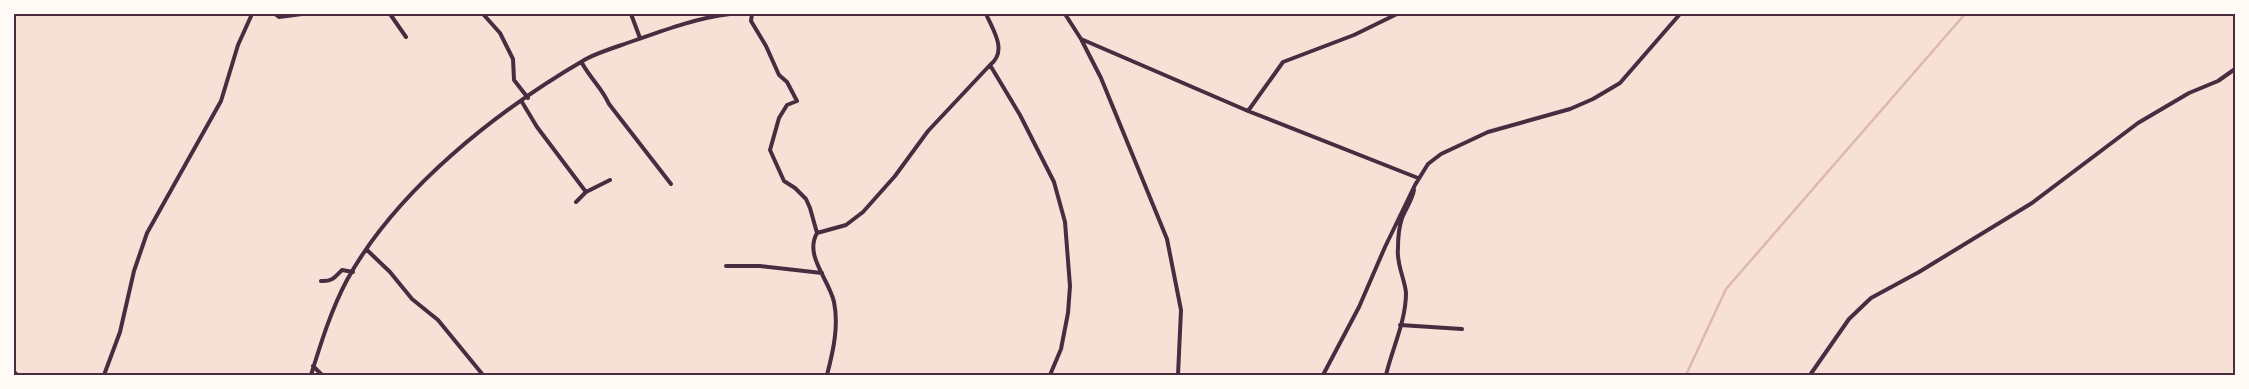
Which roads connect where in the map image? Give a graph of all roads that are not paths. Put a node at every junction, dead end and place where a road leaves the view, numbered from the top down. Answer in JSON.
{"nodes":[{"id":1,"x":252,"y":14,"type":"edge"},
{"id":2,"x":275,"y":14,"type":"edge"},
{"id":3,"x":302,"y":14,"type":"edge"},
{"id":4,"x":390,"y":14,"type":"edge"},
{"id":5,"x":483,"y":14,"type":"edge"},
{"id":6,"x":631,"y":14,"type":"edge"},
{"id":7,"x":730,"y":14,"type":"edge"},
{"id":8,"x":752,"y":14,"type":"edge"},
{"id":9,"x":986,"y":14,"type":"edge"},
{"id":10,"x":1065,"y":14,"type":"edge"},
{"id":11,"x":1397,"y":14,"type":"edge"},
{"id":12,"x":1680,"y":14,"type":"edge"},
{"id":13,"x":406,"y":37,"type":"dead end"},
{"id":14,"x":640,"y":38,"type":"junction"},
{"id":15,"x":1081,"y":39,"type":"junction"},
{"id":16,"x":582,"y":62,"type":"junction"},
{"id":17,"x":990,"y":66,"type":"junction"},
{"id":18,"x":2235,"y":69,"type":"edge"},
{"id":19,"x":528,"y":98,"type":"junction"},
{"id":20,"x":522,"y":102,"type":"junction"},
{"id":21,"x":1248,"y":111,"type":"junction"},
{"id":22,"x":1418,"y":178,"type":"junction"},
{"id":23,"x":610,"y":180,"type":"dead end"},
{"id":24,"x":671,"y":184,"type":"dead end"},
{"id":25,"x":1415,"y":185,"type":"junction"},
{"id":26,"x":586,"y":192,"type":"junction"},
{"id":27,"x":576,"y":202,"type":"dead end"},
{"id":28,"x":817,"y":233,"type":"junction"},
{"id":29,"x":367,"y":250,"type":"junction"},
{"id":30,"x":726,"y":266,"type":"dead end"},
{"id":31,"x":353,"y":272,"type":"junction"},
{"id":32,"x":822,"y":273,"type":"junction"},
{"id":33,"x":321,"y":280,"type":"dead end"},
{"id":34,"x":1400,"y":325,"type":"junction"},
{"id":35,"x":1462,"y":329,"type":"dead end"},
{"id":36,"x":313,"y":366,"type":"junction"},
{"id":37,"x":14,"y":372,"type":"edge"},
{"id":38,"x":17,"y":375,"type":"edge"},
{"id":39,"x":104,"y":375,"type":"edge"},
{"id":40,"x":311,"y":375,"type":"edge"},
{"id":41,"x":322,"y":375,"type":"edge"},
{"id":42,"x":483,"y":375,"type":"edge"},
{"id":43,"x":827,"y":375,"type":"edge"},
{"id":44,"x":1050,"y":375,"type":"edge"},
{"id":45,"x":1178,"y":375,"type":"edge"},
{"id":46,"x":1323,"y":375,"type":"edge"},
{"id":47,"x":1386,"y":375,"type":"edge"},
{"id":48,"x":1810,"y":375,"type":"edge"}],
"edges":[{"from":1,"to":39,"type":"street"},
{"from":2,"to":3,"type":"street"},
{"from":4,"to":13,"type":"street"},
{"from":5,"to":19,"type":"street"},
{"from":6,"to":14,"type":"street"},
{"from":7,"to":14,"type":"street"},
{"from":8,"to":28,"type":"street"},
{"from":9,"to":17,"type":"street"},
{"from":10,"to":15,"type":"street"},
{"from":11,"to":21,"type":"street"},
{"from":12,"to":22,"type":"street"},
{"from":14,"to":16,"type":"street"},
{"from":15,"to":21,"type":"street"},
{"from":15,"to":45,"type":"street"},
{"from":16,"to":19,"type":"street"},
{"from":16,"to":24,"type":"street"},
{"from":17,"to":28,"type":"street"},
{"from":17,"to":44,"type":"street"},
{"from":18,"to":48,"type":"street"},
{"from":19,"to":20,"type":"street"},
{"from":20,"to":26,"type":"street"},
{"from":20,"to":29,"type":"street"},
{"from":21,"to":22,"type":"street"},
{"from":22,"to":25,"type":"street"},
{"from":23,"to":26,"type":"street"},
{"from":25,"to":34,"type":"street"},
{"from":25,"to":46,"type":"street"},
{"from":26,"to":27,"type":"street"},
{"from":28,"to":32,"type":"street"},
{"from":29,"to":31,"type":"street"},
{"from":29,"to":42,"type":"street"},
{"from":30,"to":32,"type":"street"},
{"from":31,"to":33,"type":"street"},
{"from":31,"to":36,"type":"street"},
{"from":32,"to":43,"type":"street"},
{"from":34,"to":35,"type":"street"},
{"from":34,"to":47,"type":"street"},
{"from":36,"to":40,"type":"street"},
{"from":36,"to":41,"type":"street"},
{"from":37,"to":38,"type":"street"}]}
